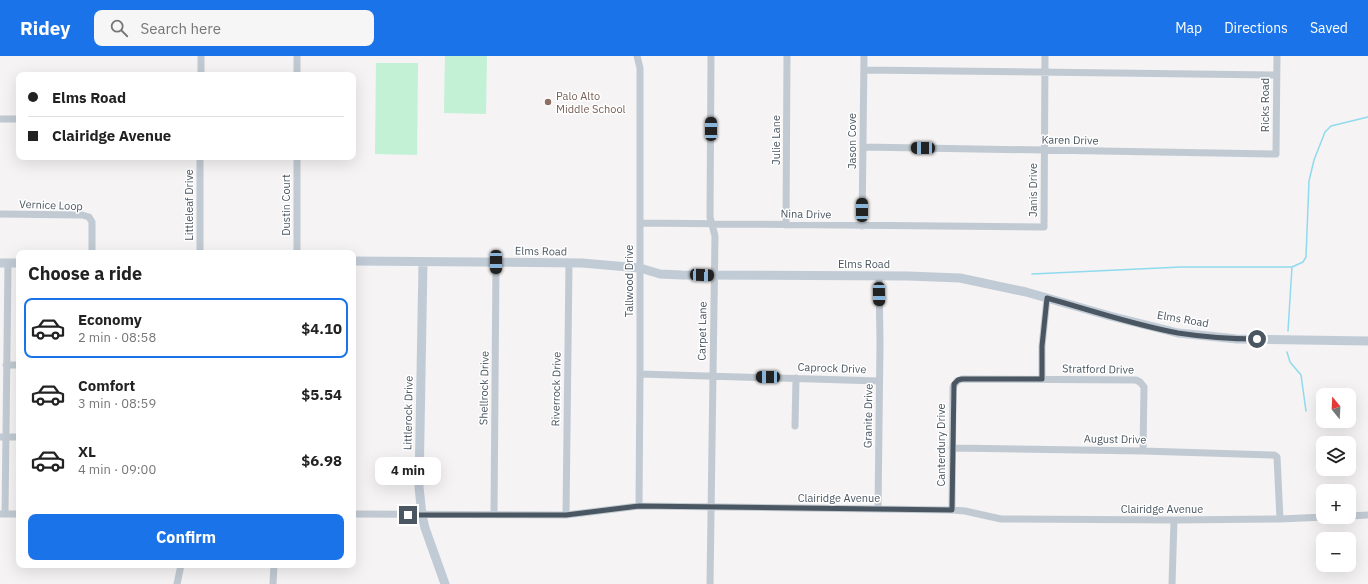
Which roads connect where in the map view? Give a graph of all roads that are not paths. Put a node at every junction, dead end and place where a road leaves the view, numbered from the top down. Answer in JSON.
{"nodes":[{"id":1,"x":201,"y":56,"type":"edge"},
{"id":2,"x":297,"y":56,"type":"edge"},
{"id":3,"x":637,"y":56,"type":"edge"},
{"id":4,"x":711,"y":56,"type":"edge"},
{"id":5,"x":787,"y":56,"type":"edge"},
{"id":6,"x":864,"y":56,"type":"edge"},
{"id":7,"x":1045,"y":56,"type":"edge"},
{"id":8,"x":1277,"y":56,"type":"edge"},
{"id":9,"x":864,"y":70,"type":"junction"},
{"id":10,"x":201,"y":72,"type":"edge"},
{"id":11,"x":297,"y":72,"type":"edge"},
{"id":12,"x":1045,"y":72,"type":"junction"},
{"id":13,"x":1276,"y":76,"type":"junction"},
{"id":14,"x":0,"y":119,"type":"edge"},
{"id":15,"x":16,"y":119,"type":"edge"},
{"id":16,"x":863,"y":147,"type":"junction"},
{"id":17,"x":1044,"y":150,"type":"junction"},
{"id":18,"x":1276,"y":154,"type":"joint"},
{"id":19,"x":200,"y":160,"type":"edge"},
{"id":20,"x":297,"y":160,"type":"edge"},
{"id":21,"x":0,"y":214,"type":"edge"},
{"id":22,"x":640,"y":223,"type":"junction"},
{"id":23,"x":712,"y":224,"type":"junction"},
{"id":24,"x":786,"y":225,"type":"junction"},
{"id":25,"x":862,"y":226,"type":"junction"},
{"id":26,"x":1044,"y":227,"type":"joint"},
{"id":27,"x":92,"y":250,"type":"edge"},
{"id":28,"x":200,"y":250,"type":"edge"},
{"id":29,"x":297,"y":250,"type":"edge"},
{"id":30,"x":356,"y":261,"type":"edge"},
{"id":31,"x":423,"y":262,"type":"junction"},
{"id":32,"x":496,"y":262,"type":"junction"},
{"id":33,"x":4,"y":263,"type":"edge"},
{"id":34,"x":16,"y":263,"type":"edge"},
{"id":35,"x":569,"y":263,"type":"junction"},
{"id":36,"x":640,"y":268,"type":"junction"},
{"id":37,"x":714,"y":276,"type":"junction"},
{"id":38,"x":879,"y":276,"type":"junction"},
{"id":39,"x":1047,"y":298,"type":"junction"},
{"id":40,"x":3,"y":313,"type":"edge"},
{"id":41,"x":1368,"y":340,"type":"edge"},
{"id":42,"x":6,"y":365,"type":"junction"},
{"id":43,"x":16,"y":366,"type":"edge"},
{"id":44,"x":640,"y":374,"type":"junction"},
{"id":45,"x":712,"y":376,"type":"junction"},
{"id":46,"x":796,"y":378,"type":"junction"},
{"id":47,"x":1042,"y":379,"type":"junction"},
{"id":48,"x":880,"y":381,"type":"junction"},
{"id":49,"x":957,"y":381,"type":"joint"},
{"id":50,"x":795,"y":426,"type":"dead end"},
{"id":51,"x":3,"y":437,"type":"edge"},
{"id":52,"x":16,"y":437,"type":"edge"},
{"id":53,"x":952,"y":448,"type":"junction"},
{"id":54,"x":1144,"y":451,"type":"junction"},
{"id":55,"x":639,"y":506,"type":"junction"},
{"id":56,"x":710,"y":508,"type":"junction"},
{"id":57,"x":878,"y":509,"type":"junction"},
{"id":58,"x":952,"y":510,"type":"junction"},
{"id":59,"x":2,"y":514,"type":"edge"},
{"id":60,"x":16,"y":514,"type":"edge"},
{"id":61,"x":356,"y":514,"type":"edge"},
{"id":62,"x":494,"y":514,"type":"junction"},
{"id":63,"x":422,"y":515,"type":"junction"},
{"id":64,"x":566,"y":515,"type":"junction"},
{"id":65,"x":1368,"y":515,"type":"edge"},
{"id":66,"x":1356,"y":516,"type":"edge"},
{"id":67,"x":1316,"y":517,"type":"edge"},
{"id":68,"x":1280,"y":519,"type":"junction"},
{"id":69,"x":1174,"y":520,"type":"junction"},
{"id":70,"x":181,"y":568,"type":"edge"},
{"id":71,"x":274,"y":568,"type":"edge"},
{"id":72,"x":177,"y":584,"type":"edge"},
{"id":73,"x":273,"y":584,"type":"edge"},
{"id":74,"x":445,"y":584,"type":"edge"},
{"id":75,"x":710,"y":584,"type":"edge"},
{"id":76,"x":1172,"y":584,"type":"edge"}],
"edges":[{"from":1,"to":10,"type":"street"},
{"from":2,"to":11,"type":"street"},
{"from":3,"to":22,"type":"street","name":"Tallwood Drive"},
{"from":4,"to":23,"type":"street","name":"Carpet Lane"},
{"from":5,"to":24,"type":"street","name":"Julie Lane"},
{"from":6,"to":9,"type":"street","name":"Jason Cove"},
{"from":7,"to":12,"type":"street","name":"Janis Drive"},
{"from":8,"to":13,"type":"street","name":"Ricks Road"},
{"from":9,"to":12,"type":"street"},
{"from":9,"to":16,"type":"street","name":"Jason Cove"},
{"from":12,"to":13,"type":"street"},
{"from":12,"to":17,"type":"street","name":"Janis Drive"},
{"from":13,"to":18,"type":"street","name":"Ricks Road"},
{"from":14,"to":15,"type":"street"},
{"from":16,"to":17,"type":"street","name":"Karen Drive"},
{"from":16,"to":25,"type":"street","name":"Jason Cove"},
{"from":17,"to":18,"type":"street","name":"Karen Drive"},
{"from":17,"to":26,"type":"street","name":"Janis Drive"},
{"from":19,"to":28,"type":"street","name":"Littleleaf Drive"},
{"from":20,"to":29,"type":"street","name":"Dustin Court"},
{"from":21,"to":27,"type":"street","name":"Vernice Loop"},
{"from":22,"to":23,"type":"street","name":"Nina Drive"},
{"from":22,"to":36,"type":"street","name":"Tallwood Drive"},
{"from":23,"to":24,"type":"street","name":"Nina Drive"},
{"from":23,"to":37,"type":"street","name":"Carpet Lane"},
{"from":24,"to":25,"type":"street","name":"Nina Drive"},
{"from":25,"to":26,"type":"street","name":"Nina Drive"},
{"from":30,"to":31,"type":"main road","name":"Elms Road"},
{"from":31,"to":32,"type":"main road","name":"Elms Road"},
{"from":31,"to":63,"type":"main road","name":"Littlerock Drive"},
{"from":32,"to":35,"type":"main road","name":"Elms Road"},
{"from":32,"to":62,"type":"street","name":"Shellrock Drive"},
{"from":33,"to":34,"type":"main road"},
{"from":33,"to":40,"type":"street"},
{"from":35,"to":36,"type":"main road","name":"Elms Road"},
{"from":35,"to":64,"type":"street","name":"Riverrock Drive"},
{"from":36,"to":37,"type":"main road","name":"Elms Road"},
{"from":36,"to":44,"type":"street","name":"Tallwood Drive"},
{"from":37,"to":38,"type":"main road","name":"Elms Road"},
{"from":37,"to":45,"type":"street","name":"Carpet Lane"},
{"from":38,"to":39,"type":"main road","name":"Elms Road"},
{"from":38,"to":48,"type":"street","name":"Granite Drive"},
{"from":39,"to":41,"type":"main road","name":"Elms Road"},
{"from":39,"to":47,"type":"street"},
{"from":40,"to":42,"type":"street"},
{"from":42,"to":43,"type":"street"},
{"from":42,"to":51,"type":"street"},
{"from":44,"to":45,"type":"street","name":"Caprock Drive"},
{"from":44,"to":55,"type":"street","name":"Tallwood Drive"},
{"from":45,"to":46,"type":"street","name":"Caprock Drive"},
{"from":45,"to":56,"type":"street","name":"Carpet Lane"},
{"from":46,"to":48,"type":"street","name":"Caprock Drive"},
{"from":46,"to":50,"type":"street"},
{"from":47,"to":49,"type":"street","name":"Stratford Drive"},
{"from":47,"to":54,"type":"street","name":"Stratford Drive"},
{"from":48,"to":57,"type":"street","name":"Granite Drive"},
{"from":49,"to":53,"type":"street","name":"Canterdury Drive"},
{"from":51,"to":52,"type":"street"},
{"from":51,"to":59,"type":"street"},
{"from":53,"to":54,"type":"street","name":"August Drive"},
{"from":53,"to":58,"type":"street","name":"Canterdury Drive"},
{"from":54,"to":68,"type":"street","name":"August Drive"},
{"from":55,"to":56,"type":"street","name":"Clairidge Avenue"},
{"from":55,"to":64,"type":"street","name":"Clairidge Avenue"},
{"from":56,"to":57,"type":"street","name":"Clairidge Avenue"},
{"from":56,"to":75,"type":"street","name":"Carpet Lane"},
{"from":57,"to":58,"type":"street","name":"Clairidge Avenue"},
{"from":58,"to":69,"type":"street","name":"Clairidge Avenue"},
{"from":59,"to":60,"type":"street"},
{"from":61,"to":63,"type":"street","name":"Clairidge Avenue"},
{"from":62,"to":63,"type":"street","name":"Clairidge Avenue"},
{"from":62,"to":64,"type":"street","name":"Clairidge Avenue"},
{"from":63,"to":74,"type":"main road","name":"Littlerock Drive"},
{"from":65,"to":66,"type":"street"},
{"from":67,"to":68,"type":"street","name":"Clairidge Avenue"},
{"from":68,"to":69,"type":"street","name":"Clairidge Avenue"},
{"from":69,"to":76,"type":"street"},
{"from":70,"to":72,"type":"street"},
{"from":71,"to":73,"type":"street"}]}
